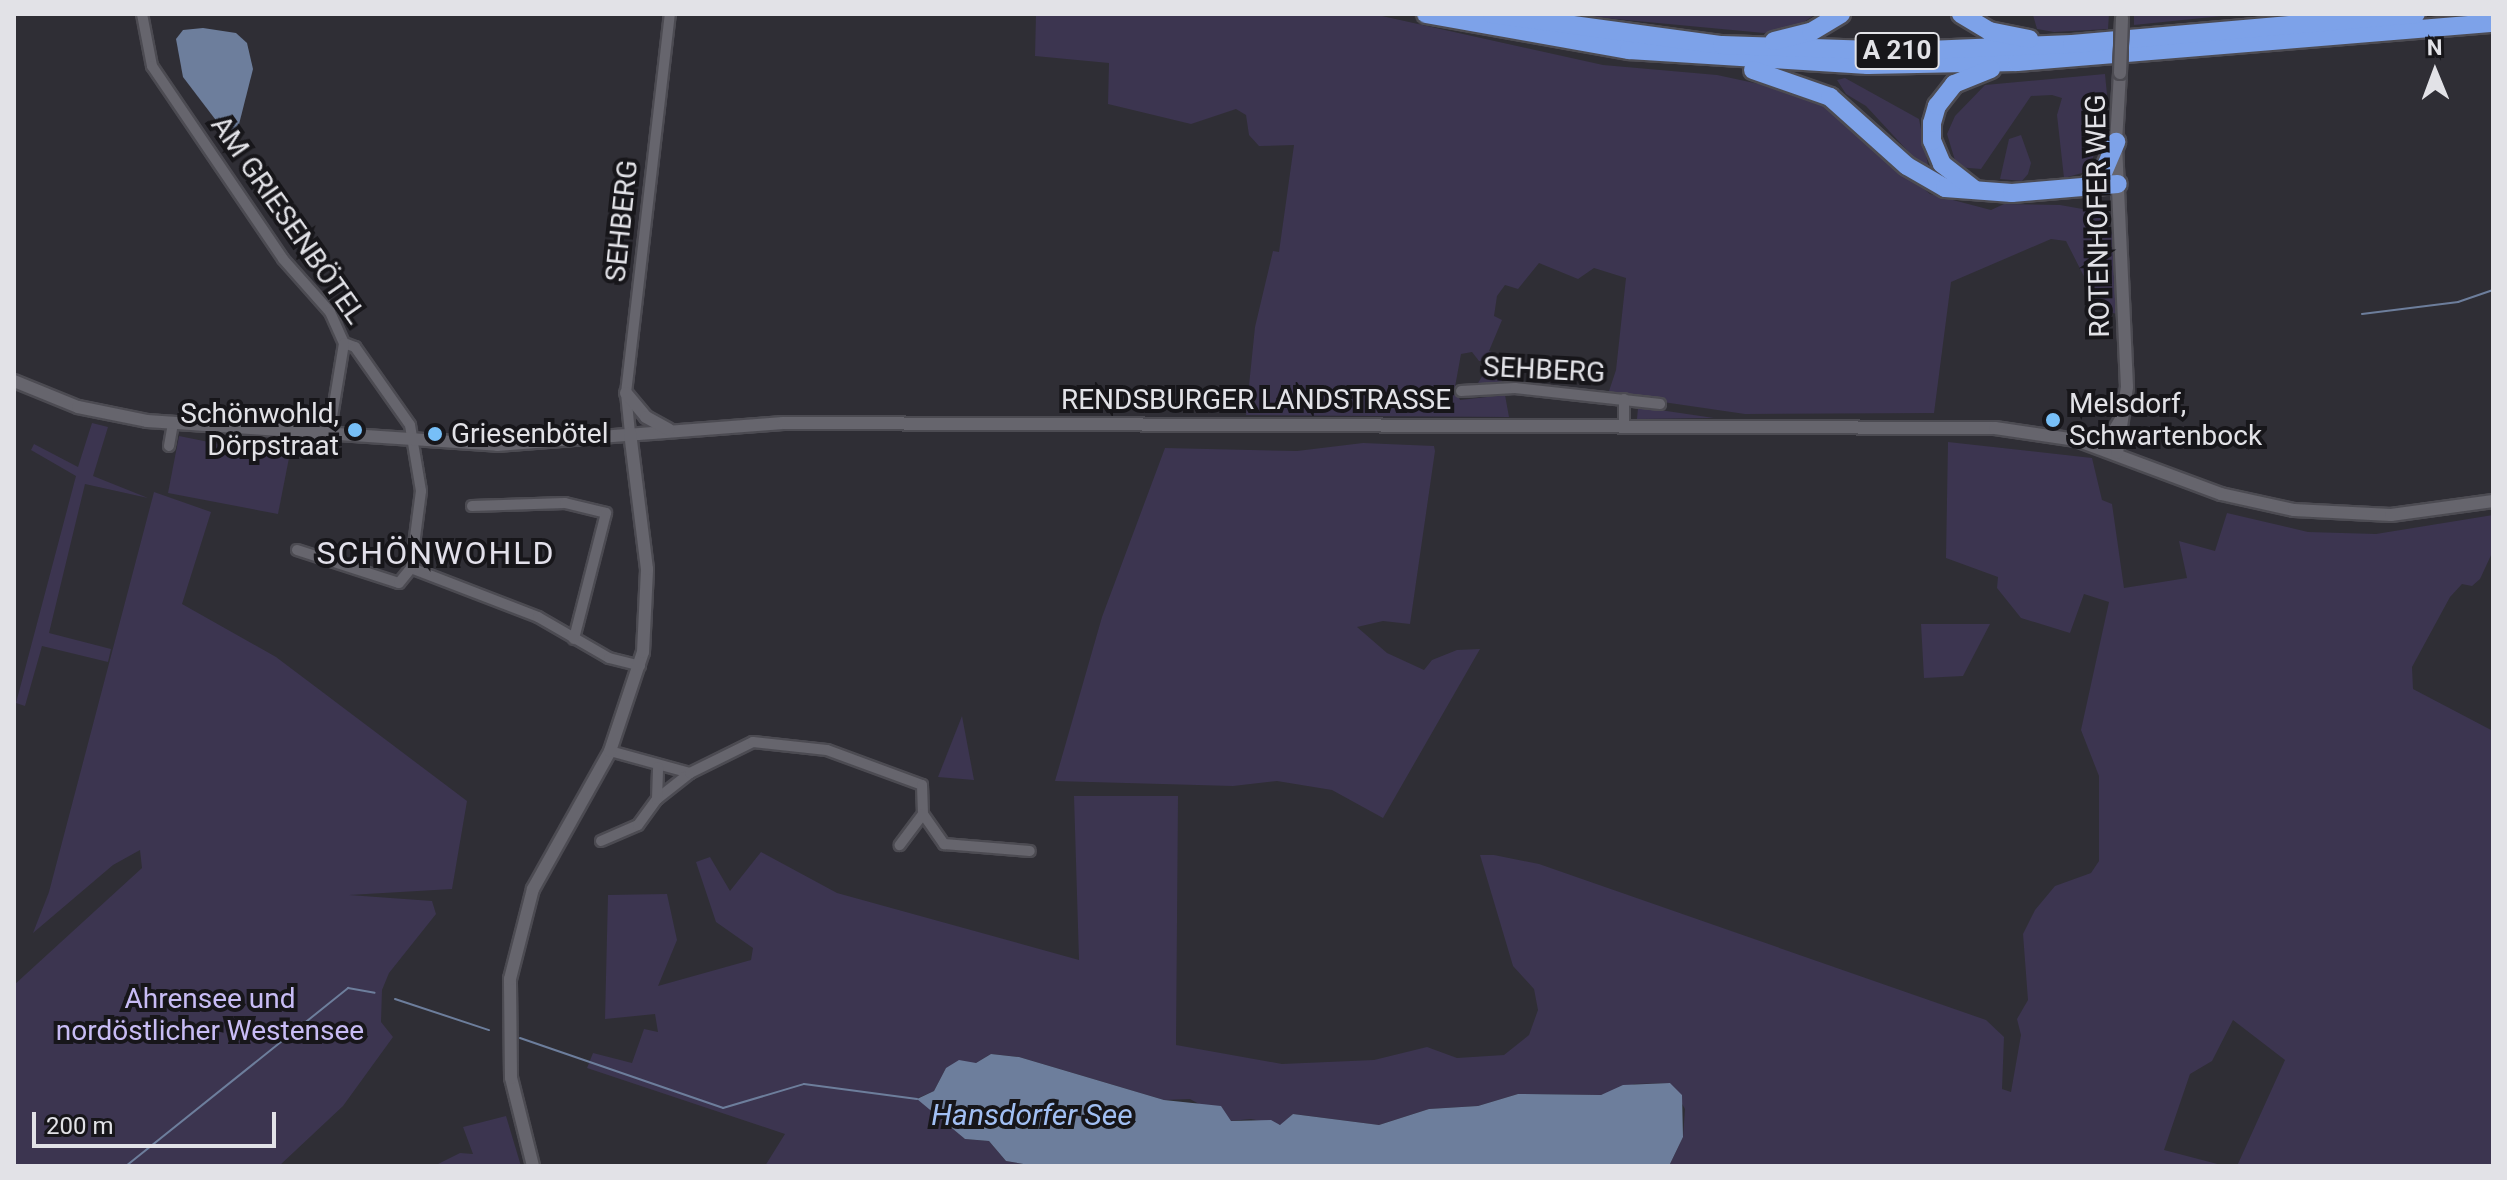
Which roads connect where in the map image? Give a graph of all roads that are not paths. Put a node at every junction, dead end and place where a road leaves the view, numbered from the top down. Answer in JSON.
{"nodes":[{"id":1,"x":142,"y":14,"type":"edge"},
{"id":2,"x":670,"y":14,"type":"edge"},
{"id":3,"x":1426,"y":14,"type":"edge"},
{"id":4,"x":1492,"y":14,"type":"edge"},
{"id":5,"x":1841,"y":14,"type":"edge"},
{"id":6,"x":1961,"y":14,"type":"edge"},
{"id":7,"x":2416,"y":14,"type":"edge"},
{"id":8,"x":2122,"y":16,"type":"edge"},
{"id":9,"x":2493,"y":23,"type":"edge"},
{"id":10,"x":2072,"y":44,"type":"junction"},
{"id":11,"x":1722,"y":45,"type":"junction"},
{"id":12,"x":1688,"y":56,"type":"junction"},
{"id":13,"x":2017,"y":62,"type":"junction"},
{"id":14,"x":2116,"y":142,"type":"junction"},
{"id":15,"x":2079,"y":188,"type":"junction"},
{"id":16,"x":2118,"y":189,"type":"junction"},
{"id":17,"x":1988,"y":193,"type":"junction"},
{"id":18,"x":344,"y":343,"type":"junction"},
{"id":19,"x":14,"y":381,"type":"edge"},
{"id":20,"x":1461,"y":391,"type":"dead end"},
{"id":21,"x":626,"y":393,"type":"junction"},
{"id":22,"x":1624,"y":399,"type":"junction"},
{"id":23,"x":1660,"y":404,"type":"dead end"},
{"id":24,"x":2122,"y":417,"type":"junction"},
{"id":25,"x":173,"y":424,"type":"junction"},
{"id":26,"x":1624,"y":425,"type":"junction"},
{"id":27,"x":669,"y":430,"type":"junction"},
{"id":28,"x":630,"y":433,"type":"junction"},
{"id":29,"x":329,"y":435,"type":"junction"},
{"id":30,"x":414,"y":442,"type":"junction"},
{"id":31,"x":169,"y":446,"type":"dead end"},
{"id":32,"x":2103,"y":449,"type":"junction"},
{"id":33,"x":2117,"y":453,"type":"junction"},
{"id":34,"x":2493,"y":501,"type":"edge"},
{"id":35,"x":472,"y":506,"type":"dead end"},
{"id":36,"x":297,"y":550,"type":"dead end"},
{"id":37,"x":411,"y":568,"type":"junction"},
{"id":38,"x":574,"y":639,"type":"junction"},
{"id":39,"x":640,"y":666,"type":"junction"},
{"id":40,"x":610,"y":751,"type":"junction"},
{"id":41,"x":658,"y":767,"type":"junction"},
{"id":42,"x":690,"y":773,"type":"junction"},
{"id":43,"x":657,"y":799,"type":"junction"},
{"id":44,"x":923,"y":814,"type":"junction"},
{"id":45,"x":601,"y":841,"type":"dead end"},
{"id":46,"x":900,"y":845,"type":"dead end"},
{"id":47,"x":1030,"y":851,"type":"dead end"},
{"id":48,"x":533,"y":1166,"type":"edge"}],
"edges":[{"from":1,"to":18,"type":"street","name":"AM GRIESENBÖTEL"},
{"from":2,"to":21,"type":"street","name":"SEHBERG"},
{"from":3,"to":12,"type":"highway","number":"A 210"},
{"from":4,"to":11,"type":"highway","number":"A 210"},
{"from":5,"to":11,"type":"highway"},
{"from":6,"to":10,"type":"highway"},
{"from":7,"to":10,"type":"highway","number":"A 210"},
{"from":8,"to":14,"type":"street","name":"ROTENHOFER WEG","bridge":true},
{"from":9,"to":13,"type":"highway","number":"A 210"},
{"from":10,"to":11,"type":"highway","number":"A 210"},
{"from":12,"to":13,"type":"highway","number":"A 210"},
{"from":12,"to":17,"type":"highway"},
{"from":13,"to":17,"type":"highway"},
{"from":14,"to":15,"type":"highway"},
{"from":14,"to":16,"type":"street","name":"ROTENHOFER WEG"},
{"from":15,"to":16,"type":"highway"},
{"from":15,"to":17,"type":"highway"},
{"from":16,"to":24,"type":"street","name":"ROTENHOFER WEG"},
{"from":18,"to":29,"type":"street"},
{"from":18,"to":30,"type":"street","name":"AM GRIESENBÖTEL"},
{"from":19,"to":25,"type":"street","name":"RENDSBURGER LANDSTRASSE"},
{"from":20,"to":22,"type":"street","name":"SEHBERG"},
{"from":21,"to":27,"type":"street"},
{"from":21,"to":28,"type":"street","name":"SEHBERG"},
{"from":22,"to":23,"type":"street","name":"SEHBERG"},
{"from":22,"to":26,"type":"street","name":"SEHBERG"},
{"from":24,"to":32,"type":"street","name":"ROTENHOFER WEG"},
{"from":24,"to":33,"type":"street","name":"ROTENHOFER WEG"},
{"from":25,"to":29,"type":"street","name":"RENDSBURGER LANDSTRASSE"},
{"from":25,"to":31,"type":"street"},
{"from":26,"to":27,"type":"street","name":"RENDSBURGER LANDSTRASSE"},
{"from":26,"to":32,"type":"street","name":"RENDSBURGER LANDSTRASSE"},
{"from":27,"to":28,"type":"street","name":"RENDSBURGER LANDSTRASSE"},
{"from":28,"to":30,"type":"street","name":"RENDSBURGER LANDSTRASSE"},
{"from":28,"to":39,"type":"street"},
{"from":29,"to":30,"type":"street","name":"RENDSBURGER LANDSTRASSE"},
{"from":30,"to":37,"type":"street","name":"AM GRIESENBÖTEL"},
{"from":32,"to":33,"type":"street","name":"RENDSBURGER LANDSTRASSE"},
{"from":33,"to":34,"type":"street","name":"RENDSBURGER LANDSTRASSE"},
{"from":35,"to":38,"type":"street"},
{"from":36,"to":37,"type":"street"},
{"from":37,"to":38,"type":"street"},
{"from":38,"to":39,"type":"street"},
{"from":39,"to":40,"type":"street"},
{"from":40,"to":41,"type":"street"},
{"from":40,"to":48,"type":"street"},
{"from":41,"to":42,"type":"street"},
{"from":41,"to":43,"type":"street"},
{"from":42,"to":43,"type":"street"},
{"from":42,"to":44,"type":"street"},
{"from":43,"to":45,"type":"street"},
{"from":44,"to":46,"type":"street"},
{"from":44,"to":47,"type":"street"}]}
